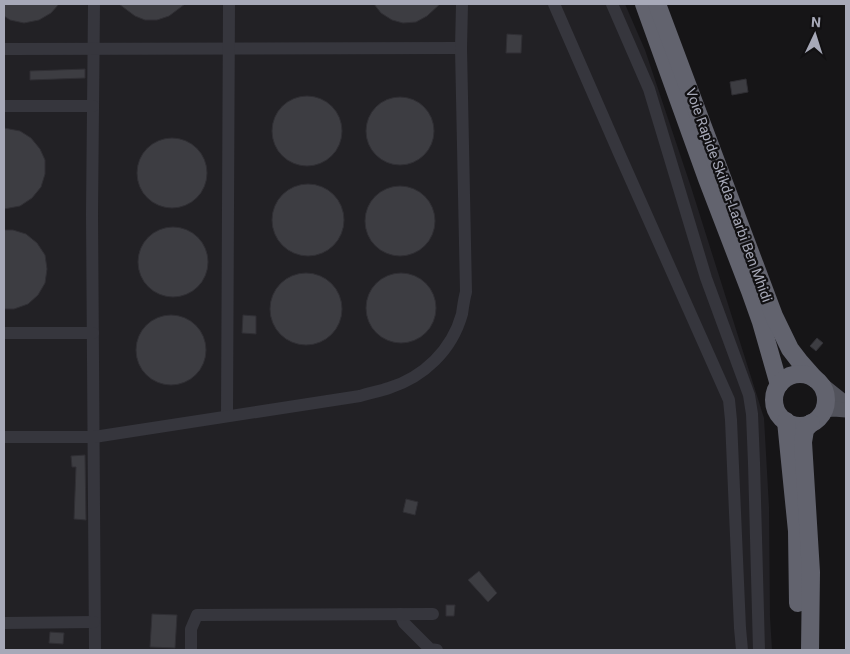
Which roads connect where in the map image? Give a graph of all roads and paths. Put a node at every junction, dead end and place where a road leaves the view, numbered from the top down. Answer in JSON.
{"nodes":[{"id":1,"x":94,"y":4,"type":"edge"},
{"id":2,"x":229,"y":4,"type":"edge"},
{"id":3,"x":462,"y":4,"type":"edge"},
{"id":4,"x":554,"y":4,"type":"edge"},
{"id":5,"x":612,"y":4,"type":"edge"},
{"id":6,"x":644,"y":4,"type":"edge"},
{"id":7,"x":657,"y":4,"type":"edge"},
{"id":8,"x":4,"y":48,"type":"edge"},
{"id":9,"x":229,"y":48,"type":"junction"},
{"id":10,"x":461,"y":48,"type":"junction"},
{"id":11,"x":94,"y":49,"type":"junction"},
{"id":12,"x":4,"y":106,"type":"edge"},
{"id":13,"x":93,"y":106,"type":"junction"},
{"id":14,"x":4,"y":333,"type":"edge"},
{"id":15,"x":93,"y":333,"type":"junction"},
{"id":16,"x":818,"y":381,"type":"junction"},
{"id":17,"x":779,"y":385,"type":"junction"},
{"id":18,"x":846,"y":404,"type":"edge"},
{"id":19,"x":824,"y":410,"type":"junction"},
{"id":20,"x":846,"y":410,"type":"edge"},
{"id":21,"x":227,"y":416,"type":"junction"},
{"id":22,"x":786,"y":421,"type":"junction"},
{"id":23,"x":811,"y":423,"type":"junction"},
{"id":24,"x":4,"y":437,"type":"edge"},
{"id":25,"x":94,"y":437,"type":"junction"},
{"id":26,"x":400,"y":614,"type":"junction"},
{"id":27,"x":434,"y":614,"type":"dead end"},
{"id":28,"x":94,"y":622,"type":"junction"},
{"id":29,"x":4,"y":623,"type":"edge"},
{"id":30,"x":95,"y":650,"type":"edge"},
{"id":31,"x":191,"y":650,"type":"edge"},
{"id":32,"x":437,"y":650,"type":"edge"},
{"id":33,"x":742,"y":650,"type":"edge"},
{"id":34,"x":759,"y":650,"type":"edge"},
{"id":35,"x":799,"y":650,"type":"edge"},
{"id":36,"x":810,"y":650,"type":"edge"}],
"edges":[{"from":1,"to":11,"type":"lane"},
{"from":2,"to":9,"type":"lane"},
{"from":3,"to":10,"type":"lane"},
{"from":4,"to":33,"type":"lane"},
{"from":5,"to":34,"type":"lane"},
{"from":6,"to":17,"type":"highway","name":"Voie Rapide Skikda-Laarbi Ben Mhidi"},
{"from":7,"to":16,"type":"highway","name":"Voie Rapide Skikda-Laarbi Ben Mhidi"},
{"from":8,"to":11,"type":"lane"},
{"from":9,"to":10,"type":"lane"},
{"from":9,"to":11,"type":"lane"},
{"from":9,"to":21,"type":"lane"},
{"from":10,"to":21,"type":"lane"},
{"from":11,"to":13,"type":"lane"},
{"from":12,"to":13,"type":"lane"},
{"from":13,"to":15,"type":"lane"},
{"from":14,"to":15,"type":"lane"},
{"from":15,"to":25,"type":"lane"},
{"from":16,"to":17,"type":"highway"},
{"from":16,"to":18,"type":"main road"},
{"from":16,"to":19,"type":"highway"},
{"from":17,"to":22,"type":"highway"},
{"from":19,"to":20,"type":"main road"},
{"from":19,"to":23,"type":"highway"},
{"from":21,"to":25,"type":"lane"},
{"from":22,"to":23,"type":"highway"},
{"from":22,"to":35,"type":"highway"},
{"from":23,"to":36,"type":"highway"},
{"from":24,"to":25,"type":"lane"},
{"from":25,"to":28,"type":"lane"},
{"from":26,"to":27,"type":"lane"},
{"from":26,"to":31,"type":"lane"},
{"from":26,"to":32,"type":"lane"},
{"from":28,"to":29,"type":"lane"},
{"from":28,"to":30,"type":"lane"}]}
